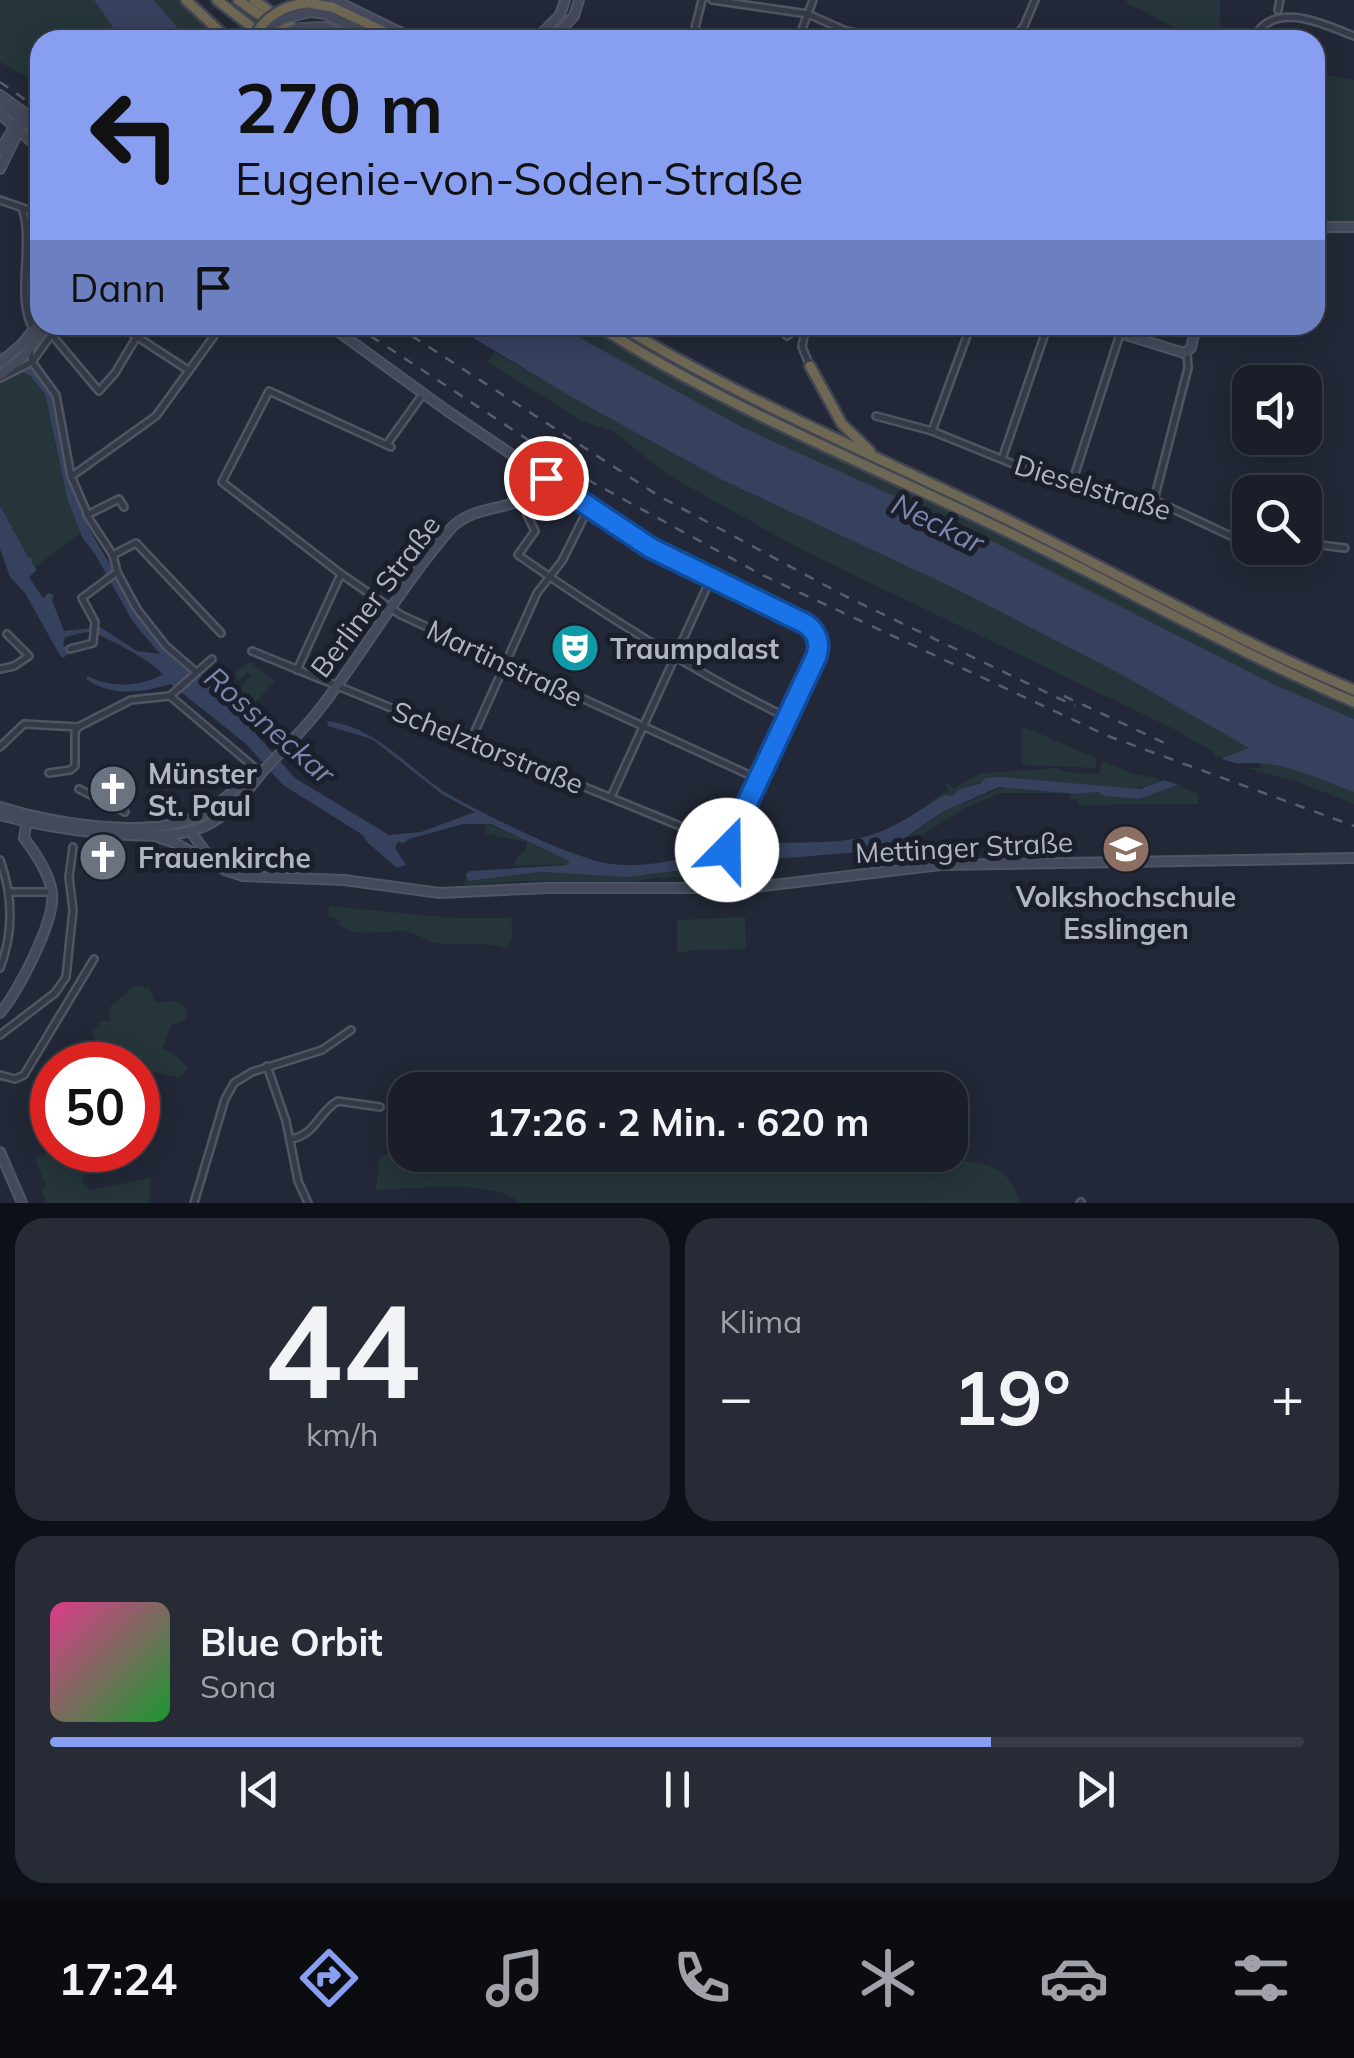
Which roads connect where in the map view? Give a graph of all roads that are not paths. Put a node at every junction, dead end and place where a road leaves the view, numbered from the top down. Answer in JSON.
{"nodes":[{"id":1,"x":186,"y":0,"type":"edge"},
{"id":2,"x":217,"y":0,"type":"edge"},
{"id":3,"x":238,"y":0,"type":"edge"},
{"id":4,"x":254,"y":0,"type":"edge"},
{"id":5,"x":334,"y":0,"type":"edge"},
{"id":6,"x":577,"y":0,"type":"edge"},
{"id":7,"x":702,"y":0,"type":"edge"},
{"id":8,"x":712,"y":0,"type":"edge"},
{"id":9,"x":774,"y":0,"type":"edge"},
{"id":10,"x":813,"y":0,"type":"edge"},
{"id":11,"x":1035,"y":0,"type":"edge"},
{"id":12,"x":1280,"y":0,"type":"edge"},
{"id":13,"x":564,"y":5,"type":"edge"},
{"id":14,"x":309,"y":8,"type":"junction"},
{"id":15,"x":773,"y":9,"type":"junction"},
{"id":16,"x":1298,"y":9,"type":"dead end"},
{"id":17,"x":808,"y":14,"type":"junction"},
{"id":18,"x":220,"y":30,"type":"edge"},
{"id":19,"x":251,"y":30,"type":"edge"},
{"id":20,"x":258,"y":30,"type":"edge"},
{"id":21,"x":269,"y":30,"type":"edge"},
{"id":22,"x":281,"y":30,"type":"edge"},
{"id":23,"x":291,"y":30,"type":"edge"},
{"id":24,"x":296,"y":30,"type":"edge"},
{"id":25,"x":329,"y":30,"type":"edge"},
{"id":26,"x":359,"y":30,"type":"edge"},
{"id":27,"x":382,"y":30,"type":"edge"},
{"id":28,"x":396,"y":30,"type":"edge"},
{"id":29,"x":544,"y":30,"type":"edge"},
{"id":30,"x":562,"y":30,"type":"edge"},
{"id":31,"x":694,"y":30,"type":"edge"},
{"id":32,"x":802,"y":30,"type":"edge"},
{"id":33,"x":844,"y":30,"type":"edge"},
{"id":34,"x":1020,"y":30,"type":"edge"},
{"id":35,"x":1257,"y":30,"type":"edge"},
{"id":36,"x":1354,"y":36,"type":"edge"},
{"id":37,"x":0,"y":99,"type":"edge"},
{"id":38,"x":0,"y":116,"type":"edge"},
{"id":39,"x":30,"y":118,"type":"edge"},
{"id":40,"x":18,"y":125,"type":"junction"},
{"id":41,"x":30,"y":130,"type":"edge"},
{"id":42,"x":30,"y":138,"type":"edge"},
{"id":43,"x":30,"y":144,"type":"edge"},
{"id":44,"x":12,"y":147,"type":"junction"},
{"id":45,"x":0,"y":149,"type":"edge"},
{"id":46,"x":0,"y":169,"type":"edge"},
{"id":47,"x":0,"y":200,"type":"edge"},
{"id":48,"x":22,"y":208,"type":"junction"},
{"id":49,"x":30,"y":211,"type":"edge"},
{"id":50,"x":1354,"y":227,"type":"edge"},
{"id":51,"x":1325,"y":228,"type":"edge"},
{"id":52,"x":28,"y":306,"type":"joint"},
{"id":53,"x":30,"y":321,"type":"edge"},
{"id":54,"x":32,"y":335,"type":"edge"},
{"id":55,"x":43,"y":335,"type":"edge"},
{"id":56,"x":45,"y":335,"type":"edge"},
{"id":57,"x":54,"y":335,"type":"edge"},
{"id":58,"x":132,"y":335,"type":"edge"},
{"id":59,"x":214,"y":335,"type":"edge"},
{"id":60,"x":343,"y":335,"type":"edge"},
{"id":61,"x":609,"y":335,"type":"edge"},
{"id":62,"x":613,"y":335,"type":"edge"},
{"id":63,"x":635,"y":335,"type":"edge"},
{"id":64,"x":639,"y":335,"type":"edge"},
{"id":65,"x":803,"y":335,"type":"edge"},
{"id":66,"x":967,"y":335,"type":"edge"},
{"id":67,"x":1045,"y":335,"type":"edge"},
{"id":68,"x":1120,"y":335,"type":"edge"},
{"id":69,"x":1124,"y":335,"type":"edge"},
{"id":70,"x":1194,"y":335,"type":"edge"},
{"id":71,"x":136,"y":338,"type":"junction"},
{"id":72,"x":26,"y":347,"type":"junction"},
{"id":73,"x":636,"y":349,"type":"junction"},
{"id":74,"x":661,"y":351,"type":"junction"},
{"id":75,"x":1187,"y":352,"type":"junction"},
{"id":76,"x":15,"y":363,"type":"edge"},
{"id":77,"x":810,"y":366,"type":"joint"},
{"id":78,"x":188,"y":370,"type":"junction"},
{"id":79,"x":0,"y":377,"type":"edge"},
{"id":80,"x":424,"y":394,"type":"junction"},
{"id":81,"x":876,"y":416,"type":"dead end"},
{"id":82,"x":932,"y":431,"type":"junction"},
{"id":83,"x":1002,"y":459,"type":"junction"},
{"id":84,"x":889,"y":464,"type":"junction"},
{"id":85,"x":72,"y":476,"type":"junction"},
{"id":86,"x":546,"y":478,"type":"junction"},
{"id":87,"x":1072,"y":483,"type":"junction"},
{"id":88,"x":1154,"y":500,"type":"junction"},
{"id":89,"x":590,"y":506,"type":"junction"},
{"id":90,"x":124,"y":507,"type":"dead end"},
{"id":91,"x":87,"y":515,"type":"junction"},
{"id":92,"x":527,"y":515,"type":"dead end"},
{"id":93,"x":1232,"y":537,"type":"edge"},
{"id":94,"x":1322,"y":545,"type":"edge"},
{"id":95,"x":1344,"y":548,"type":"dead end"},
{"id":96,"x":113,"y":555,"type":"junction"},
{"id":97,"x":115,"y":573,"type":"junction"},
{"id":98,"x":341,"y":574,"type":"junction"},
{"id":99,"x":548,"y":577,"type":"junction"},
{"id":100,"x":711,"y":578,"type":"junction"},
{"id":101,"x":390,"y":608,"type":"junction"},
{"id":102,"x":220,"y":632,"type":"dead end"},
{"id":103,"x":6,"y":634,"type":"dead end"},
{"id":104,"x":70,"y":649,"type":"dead end"},
{"id":105,"x":252,"y":651,"type":"dead end"},
{"id":106,"x":675,"y":657,"type":"junction"},
{"id":107,"x":212,"y":659,"type":"dead end"},
{"id":108,"x":504,"y":664,"type":"junction"},
{"id":109,"x":0,"y":669,"type":"edge"},
{"id":110,"x":297,"y":670,"type":"junction"},
{"id":111,"x":196,"y":672,"type":"junction"},
{"id":112,"x":336,"y":686,"type":"junction"},
{"id":113,"x":1354,"y":690,"type":"edge"},
{"id":114,"x":170,"y":696,"type":"junction"},
{"id":115,"x":1354,"y":702,"type":"edge"},
{"id":116,"x":787,"y":717,"type":"junction"},
{"id":117,"x":78,"y":726,"type":"junction"},
{"id":118,"x":643,"y":726,"type":"junction"},
{"id":119,"x":471,"y":740,"type":"junction"},
{"id":120,"x":0,"y":747,"type":"edge"},
{"id":121,"x":263,"y":771,"type":"junction"},
{"id":122,"x":49,"y":773,"type":"dead end"},
{"id":123,"x":758,"y":779,"type":"junction"},
{"id":124,"x":80,"y":789,"type":"dead end"},
{"id":125,"x":611,"y":796,"type":"junction"},
{"id":126,"x":0,"y":807,"type":"edge"},
{"id":127,"x":126,"y":812,"type":"dead end"},
{"id":128,"x":0,"y":815,"type":"edge"},
{"id":129,"x":29,"y":820,"type":"junction"},
{"id":130,"x":210,"y":824,"type":"junction"},
{"id":131,"x":46,"y":827,"type":"junction"},
{"id":132,"x":185,"y":827,"type":"junction"},
{"id":133,"x":148,"y":834,"type":"junction"},
{"id":134,"x":30,"y":846,"type":"junction"},
{"id":135,"x":73,"y":847,"type":"dead end"},
{"id":136,"x":723,"y":848,"type":"junction"},
{"id":137,"x":192,"y":852,"type":"junction"},
{"id":138,"x":205,"y":853,"type":"junction"},
{"id":139,"x":1354,"y":858,"type":"edge"},
{"id":140,"x":0,"y":860,"type":"edge"},
{"id":141,"x":220,"y":868,"type":"junction"},
{"id":142,"x":727,"y":870,"type":"junction"},
{"id":143,"x":707,"y":888,"type":"junction"},
{"id":144,"x":730,"y":888,"type":"junction"},
{"id":145,"x":11,"y":892,"type":"junction"},
{"id":146,"x":52,"y":892,"type":"junction"},
{"id":147,"x":94,"y":960,"type":"dead end"},
{"id":148,"x":0,"y":968,"type":"edge"},
{"id":149,"x":0,"y":1013,"type":"edge"},
{"id":150,"x":351,"y":1030,"type":"dead end"},
{"id":151,"x":0,"y":1035,"type":"edge"},
{"id":152,"x":267,"y":1066,"type":"junction"},
{"id":153,"x":0,"y":1075,"type":"edge"},
{"id":154,"x":380,"y":1107,"type":"dead end"},
{"id":155,"x":291,"y":1139,"type":"junction"},
{"id":156,"x":0,"y":1152,"type":"edge"},
{"id":157,"x":22,"y":1203,"type":"edge"},
{"id":158,"x":194,"y":1203,"type":"edge"},
{"id":159,"x":308,"y":1203,"type":"edge"}],
"edges":[{"from":1,"to":18,"type":"highway"},
{"from":2,"to":19,"type":"highway"},
{"from":3,"to":22,"type":"highway"},
{"from":4,"to":24,"type":"highway"},
{"from":5,"to":28,"type":"main road"},
{"from":6,"to":13,"type":"street"},
{"from":6,"to":30,"type":"main road"},
{"from":7,"to":31,"type":"street"},
{"from":8,"to":15,"type":"street"},
{"from":9,"to":15,"type":"street"},
{"from":10,"to":17,"type":"street"},
{"from":11,"to":34,"type":"street"},
{"from":12,"to":35,"type":"street"},
{"from":13,"to":29,"type":"main road"},
{"from":14,"to":20,"type":"highway","bridge":true},
{"from":14,"to":21,"type":"main road","bridge":true},
{"from":14,"to":26,"type":"main road"},
{"from":14,"to":27,"type":"highway"},
{"from":15,"to":17,"type":"street"},
{"from":16,"to":36,"type":"street"},
{"from":17,"to":32,"type":"street"},
{"from":17,"to":33,"type":"street"},
{"from":23,"to":25,"type":"main road","bridge":true},
{"from":37,"to":39,"type":"main road"},
{"from":37,"to":40,"type":"main road"},
{"from":38,"to":40,"type":"main road"},
{"from":38,"to":45,"type":"main road"},
{"from":40,"to":41,"type":"main road"},
{"from":40,"to":42,"type":"main road"},
{"from":40,"to":44,"type":"main road"},
{"from":40,"to":45,"type":"main road"},
{"from":43,"to":44,"type":"main road"},
{"from":44,"to":46,"type":"main road"},
{"from":47,"to":48,"type":"street"},
{"from":48,"to":49,"type":"street"},
{"from":48,"to":52,"type":"street"},
{"from":50,"to":51,"type":"main road"},
{"from":52,"to":53,"type":"street"},
{"from":54,"to":72,"type":"main road"},
{"from":55,"to":72,"type":"main road"},
{"from":56,"to":76,"type":"street"},
{"from":57,"to":71,"type":"street"},
{"from":58,"to":71,"type":"street"},
{"from":59,"to":78,"type":"street"},
{"from":60,"to":80,"type":"main road"},
{"from":61,"to":73,"type":"highway"},
{"from":62,"to":73,"type":"highway"},
{"from":63,"to":74,"type":"highway"},
{"from":64,"to":74,"type":"highway"},
{"from":65,"to":77,"type":"street"},
{"from":66,"to":82,"type":"street"},
{"from":67,"to":83,"type":"street"},
{"from":68,"to":87,"type":"street"},
{"from":69,"to":75,"type":"main road"},
{"from":70,"to":75,"type":"main road"},
{"from":71,"to":78,"type":"street"},
{"from":72,"to":76,"type":"main road"},
{"from":72,"to":76,"type":"main road"},
{"from":73,"to":115,"type":"highway"},
{"from":74,"to":84,"type":"highway"},
{"from":75,"to":88,"type":"street"},
{"from":76,"to":79,"type":"main road"},
{"from":76,"to":85,"type":"street"},
{"from":77,"to":84,"type":"highway"},
{"from":78,"to":85,"type":"street"},
{"from":80,"to":86,"type":"main road"},
{"from":80,"to":98,"type":"street","name":"Martinstraße"},
{"from":81,"to":82,"type":"street","name":"Dieselstraße"},
{"from":82,"to":83,"type":"street","name":"Dieselstraße"},
{"from":83,"to":87,"type":"street","name":"Dieselstraße"},
{"from":84,"to":113,"type":"highway"},
{"from":85,"to":91,"type":"street"},
{"from":86,"to":89,"type":"main road"},
{"from":86,"to":101,"type":"main road","name":"Berliner Straße"},
{"from":87,"to":88,"type":"street","name":"Dieselstraße"},
{"from":88,"to":93,"type":"street","name":"Dieselstraße"},
{"from":89,"to":99,"type":"street"},
{"from":89,"to":100,"type":"main road"},
{"from":90,"to":91,"type":"street"},
{"from":91,"to":96,"type":"street"},
{"from":92,"to":99,"type":"street"},
{"from":94,"to":95,"type":"street"},
{"from":96,"to":97,"type":"street"},
{"from":96,"to":102,"type":"street"},
{"from":97,"to":104,"type":"street"},
{"from":97,"to":111,"type":"street"},
{"from":98,"to":101,"type":"street","name":"Martinstraße"},
{"from":98,"to":110,"type":"street"},
{"from":99,"to":106,"type":"street"},
{"from":99,"to":108,"type":"street"},
{"from":100,"to":106,"type":"street"},
{"from":100,"to":116,"type":"main road"},
{"from":101,"to":108,"type":"street","name":"Martinstraße"},
{"from":101,"to":112,"type":"main road","name":"Berliner Straße"},
{"from":103,"to":109,"type":"street"},
{"from":105,"to":110,"type":"street","name":"Schelztorstraße"},
{"from":106,"to":116,"type":"street"},
{"from":106,"to":118,"type":"street"},
{"from":107,"to":111,"type":"street"},
{"from":108,"to":118,"type":"street","name":"Martinstraße"},
{"from":108,"to":119,"type":"street"},
{"from":110,"to":112,"type":"street","name":"Schelztorstraße"},
{"from":111,"to":114,"type":"street"},
{"from":112,"to":119,"type":"street","name":"Schelztorstraße"},
{"from":112,"to":121,"type":"main road","name":"Berliner Straße"},
{"from":114,"to":117,"type":"street"},
{"from":114,"to":121,"type":"street"},
{"from":116,"to":123,"type":"main road"},
{"from":117,"to":120,"type":"street"},
{"from":117,"to":122,"type":"street"},
{"from":118,"to":123,"type":"street","name":"Martinstraße"},
{"from":118,"to":125,"type":"street"},
{"from":119,"to":125,"type":"street","name":"Schelztorstraße"},
{"from":121,"to":130,"type":"main road","name":"Berliner Straße"},
{"from":121,"to":132,"type":"main road","name":"Berliner Straße"},
{"from":123,"to":136,"type":"main road"},
{"from":124,"to":127,"type":"street"},
{"from":125,"to":136,"type":"street","name":"Schelztorstraße"},
{"from":126,"to":129,"type":"main road"},
{"from":128,"to":129,"type":"main road"},
{"from":129,"to":131,"type":"main road","name":"Berliner Straße"},
{"from":129,"to":132,"type":"main road","name":"Berliner Straße"},
{"from":129,"to":134,"type":"main road"},
{"from":130,"to":132,"type":"main road","name":"Berliner Straße"},
{"from":130,"to":138,"type":"main road"},
{"from":131,"to":133,"type":"main road","name":"Berliner Straße"},
{"from":131,"to":134,"type":"main road"},
{"from":132,"to":133,"type":"main road","name":"Berliner Straße"},
{"from":132,"to":137,"type":"main road"},
{"from":132,"to":138,"type":"main road"},
{"from":133,"to":137,"type":"main road","name":"Mettinger Straße"},
{"from":134,"to":146,"type":"main road"},
{"from":135,"to":151,"type":"street"},
{"from":136,"to":142,"type":"main road"},
{"from":137,"to":141,"type":"main road","name":"Mettinger Straße"},
{"from":138,"to":141,"type":"main road"},
{"from":139,"to":144,"type":"main road","name":"Mettinger Straße"},
{"from":140,"to":145,"type":"street"},
{"from":141,"to":143,"type":"main road","name":"Mettinger Straße"},
{"from":142,"to":143,"type":"main road"},
{"from":142,"to":144,"type":"main road"},
{"from":143,"to":144,"type":"main road","name":"Mettinger Straße"},
{"from":145,"to":146,"type":"street"},
{"from":145,"to":148,"type":"street"},
{"from":146,"to":149,"type":"main road"},
{"from":147,"to":153,"type":"street"},
{"from":150,"to":152,"type":"street"},
{"from":152,"to":155,"type":"street"},
{"from":152,"to":158,"type":"street"},
{"from":154,"to":155,"type":"street"},
{"from":155,"to":159,"type":"street"},
{"from":156,"to":157,"type":"main road"}]}
